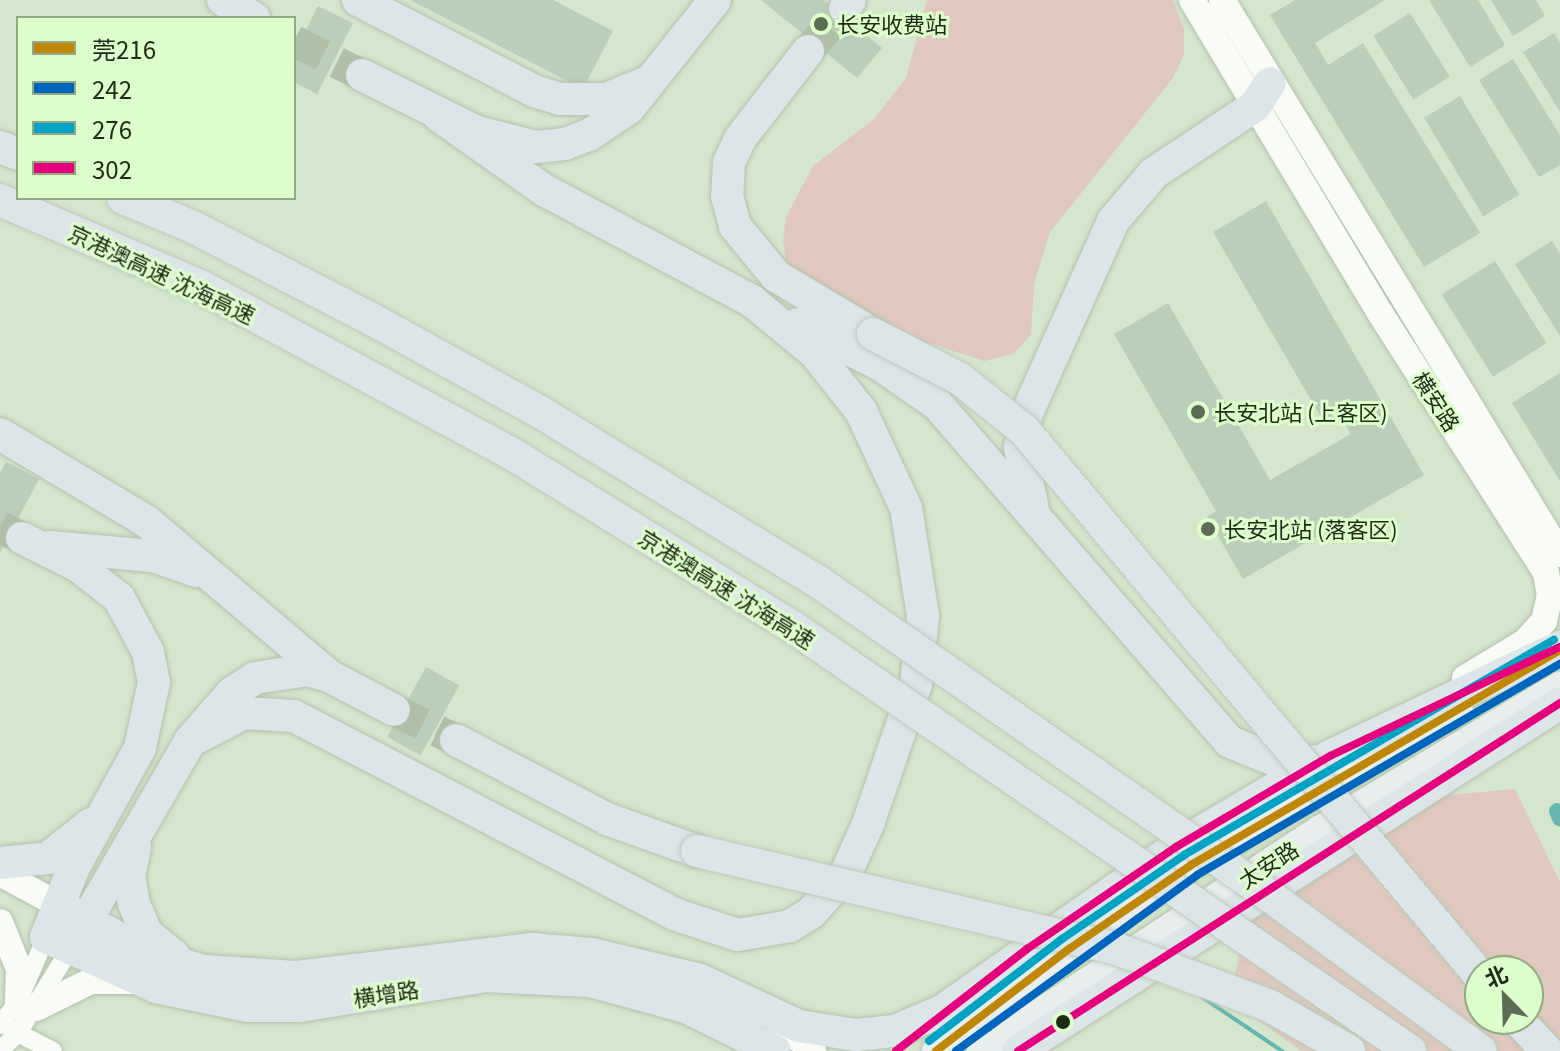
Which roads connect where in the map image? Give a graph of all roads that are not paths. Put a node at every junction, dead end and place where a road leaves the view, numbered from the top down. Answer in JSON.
{"nodes":[{"id":1,"x":223,"y":0,"type":"edge"},
{"id":2,"x":358,"y":0,"type":"edge"},
{"id":3,"x":715,"y":0,"type":"edge"},
{"id":4,"x":1192,"y":0,"type":"edge"},
{"id":5,"x":1222,"y":0,"type":"edge"},
{"id":6,"x":251,"y":16,"type":"edge"},
{"id":7,"x":808,"y":51,"type":"tunnel mouth"},
{"id":8,"x":362,"y":75,"type":"tunnel mouth"},
{"id":9,"x":657,"y":75,"type":"junction"},
{"id":10,"x":1257,"y":93,"type":"junction"},
{"id":11,"x":439,"y":116,"type":"junction"},
{"id":12,"x":0,"y":200,"type":"edge"},
{"id":13,"x":128,"y":200,"type":"edge"},
{"id":14,"x":752,"y":301,"type":"junction"},
{"id":15,"x":937,"y":404,"type":"junction"},
{"id":16,"x":0,"y":434,"type":"edge"},
{"id":17,"x":1035,"y":516,"type":"junction"},
{"id":18,"x":1560,"y":554,"type":"edge"},
{"id":19,"x":221,"y":582,"type":"junction"},
{"id":20,"x":1560,"y":649,"type":"edge"},
{"id":21,"x":329,"y":676,"type":"junction"},
{"id":22,"x":1560,"y":686,"type":"edge"},
{"id":23,"x":1560,"y":703,"type":"edge"},
{"id":24,"x":394,"y":710,"type":"tunnel mouth"},
{"id":25,"x":1363,"y":739,"type":"junction"},
{"id":26,"x":456,"y":740,"type":"tunnel mouth"},
{"id":27,"x":190,"y":741,"type":"junction"},
{"id":28,"x":1322,"y":761,"type":"junction"},
{"id":29,"x":114,"y":798,"type":"junction"},
{"id":30,"x":142,"y":827,"type":"junction"},
{"id":31,"x":0,"y":863,"type":"edge"},
{"id":32,"x":0,"y":873,"type":"edge"},
{"id":33,"x":72,"y":912,"type":"junction"},
{"id":34,"x":0,"y":914,"type":"edge"},
{"id":35,"x":0,"y":922,"type":"edge"},
{"id":36,"x":58,"y":943,"type":"junction"},
{"id":37,"x":1464,"y":957,"type":"edge"},
{"id":38,"x":194,"y":969,"type":"junction"},
{"id":39,"x":138,"y":981,"type":"junction"},
{"id":40,"x":27,"y":1005,"type":"junction"},
{"id":41,"x":942,"y":1011,"type":"junction"},
{"id":42,"x":771,"y":1015,"type":"junction"},
{"id":43,"x":0,"y":1024,"type":"edge"},
{"id":44,"x":18,"y":1033,"type":"junction"},
{"id":45,"x":1532,"y":1035,"type":"edge"},
{"id":46,"x":752,"y":1042,"type":"edge"},
{"id":47,"x":896,"y":1047,"type":"edge"},
{"id":48,"x":0,"y":1050,"type":"edge"},
{"id":49,"x":53,"y":1051,"type":"edge"},
{"id":50,"x":775,"y":1051,"type":"edge"},
{"id":51,"x":813,"y":1051,"type":"edge"},
{"id":52,"x":936,"y":1051,"type":"edge"},
{"id":53,"x":981,"y":1051,"type":"edge"},
{"id":54,"x":1018,"y":1051,"type":"edge"},
{"id":55,"x":1349,"y":1051,"type":"edge"},
{"id":56,"x":1410,"y":1051,"type":"edge"},
{"id":57,"x":1481,"y":1051,"type":"edge"},
{"id":58,"x":1547,"y":1051,"type":"edge"}],
"edges":[{"from":1,"to":6,"type":"highway"},
{"from":2,"to":9,"type":"highway"},
{"from":3,"to":9,"type":"highway"},
{"from":4,"to":10,"type":"main road","name":"横安路"},
{"from":5,"to":10,"type":"main road","name":"横安路"},
{"from":7,"to":37,"type":"highway","bridge":true},
{"from":8,"to":11,"type":"highway"},
{"from":9,"to":11,"type":"highway"},
{"from":10,"to":15,"type":"highway"},
{"from":10,"to":17,"type":"highway"},
{"from":10,"to":18,"type":"main road","name":"横安路"},
{"from":10,"to":25,"type":"main road","name":"横安路"},
{"from":11,"to":14,"type":"highway"},
{"from":12,"to":56,"type":"highway","name":"京港澳高速 沈海高速","bridge":true},
{"from":13,"to":57,"type":"highway","bridge":true},
{"from":14,"to":15,"type":"highway"},
{"from":14,"to":27,"type":"highway"},
{"from":15,"to":17,"type":"highway"},
{"from":16,"to":19,"type":"highway"},
{"from":17,"to":28,"type":"highway"},
{"from":19,"to":21,"type":"highway"},
{"from":19,"to":29,"type":"highway"},
{"from":20,"to":25,"type":"highway","name":"横增路"},
{"from":20,"to":52,"type":"main road","name":"太安路"},
{"from":21,"to":24,"type":"highway"},
{"from":21,"to":27,"type":"highway"},
{"from":22,"to":53,"type":"main road","name":"太安路"},
{"from":23,"to":54,"type":"highway"},
{"from":25,"to":28,"type":"highway","name":"横增路"},
{"from":26,"to":55,"type":"highway","bridge":true},
{"from":27,"to":30,"type":"highway"},
{"from":28,"to":41,"type":"highway","name":"横增路"},
{"from":29,"to":31,"type":"highway"},
{"from":29,"to":33,"type":"highway"},
{"from":30,"to":33,"type":"highway"},
{"from":30,"to":38,"type":"highway"},
{"from":32,"to":33,"type":"main road","name":"横增路"},
{"from":33,"to":36,"type":"highway"},
{"from":33,"to":38,"type":"highway","name":"横增路"},
{"from":34,"to":36,"type":"main road","name":"横增路"},
{"from":35,"to":40,"type":"main road"},
{"from":36,"to":39,"type":"highway","name":"横增路"},
{"from":36,"to":40,"type":"street"},
{"from":36,"to":40,"type":"street"},
{"from":38,"to":42,"type":"highway","name":"横增路"},
{"from":39,"to":40,"type":"main road"},
{"from":39,"to":46,"type":"highway","name":"横增路"},
{"from":40,"to":43,"type":"street"},
{"from":40,"to":44,"type":"street"},
{"from":41,"to":42,"type":"highway","name":"横增路"},
{"from":41,"to":47,"type":"main road"},
{"from":42,"to":51,"type":"main road"},
{"from":43,"to":44,"type":"street"},
{"from":44,"to":48,"type":"street"},
{"from":44,"to":49,"type":"street"},
{"from":45,"to":58,"type":"highway"},
{"from":46,"to":50,"type":"highway","name":"横增路"}]}
